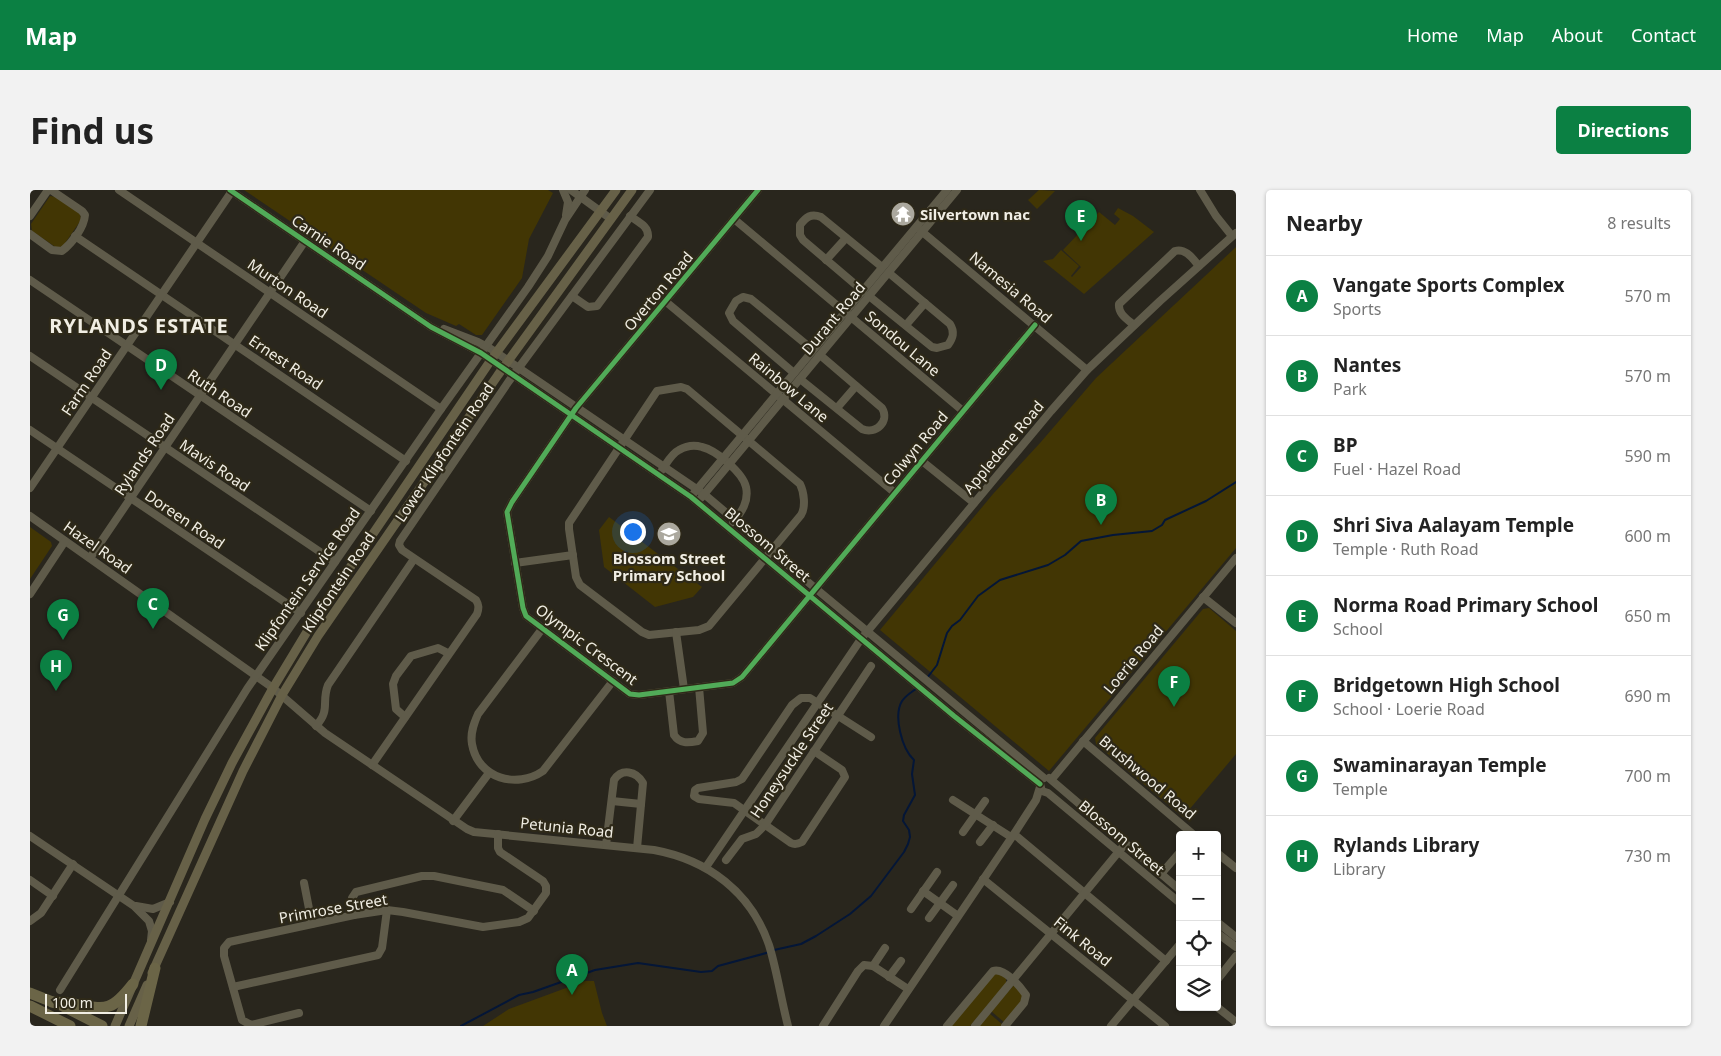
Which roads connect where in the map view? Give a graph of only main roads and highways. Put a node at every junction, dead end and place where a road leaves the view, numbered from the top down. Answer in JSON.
{"nodes":[{"id":1,"x":616,"y":190,"type":"edge"},
{"id":2,"x":632,"y":190,"type":"edge"},
{"id":3,"x":155,"y":968,"type":"junction"},
{"id":4,"x":133,"y":984,"type":"junction"},
{"id":5,"x":30,"y":993,"type":"edge"},
{"id":6,"x":52,"y":1002,"type":"junction"},
{"id":7,"x":30,"y":1006,"type":"edge"},
{"id":8,"x":70,"y":1026,"type":"edge"},
{"id":9,"x":102,"y":1026,"type":"edge"},
{"id":10,"x":115,"y":1026,"type":"edge"},
{"id":11,"x":129,"y":1026,"type":"edge"},
{"id":12,"x":141,"y":1026,"type":"edge"}],
"edges":[{"from":1,"to":4,"type":"main road","name":"Klipfontein Road"},
{"from":2,"to":3,"type":"main road","name":"Klipfontein Road"},
{"from":3,"to":11,"type":"main road","name":"Klipfontein Road"},
{"from":3,"to":12,"type":"highway"},
{"from":4,"to":6,"type":"highway"},
{"from":4,"to":10,"type":"main road","name":"Klipfontein Road"},
{"from":5,"to":6,"type":"highway"},
{"from":6,"to":9,"type":"highway"},
{"from":7,"to":8,"type":"highway"}]}
